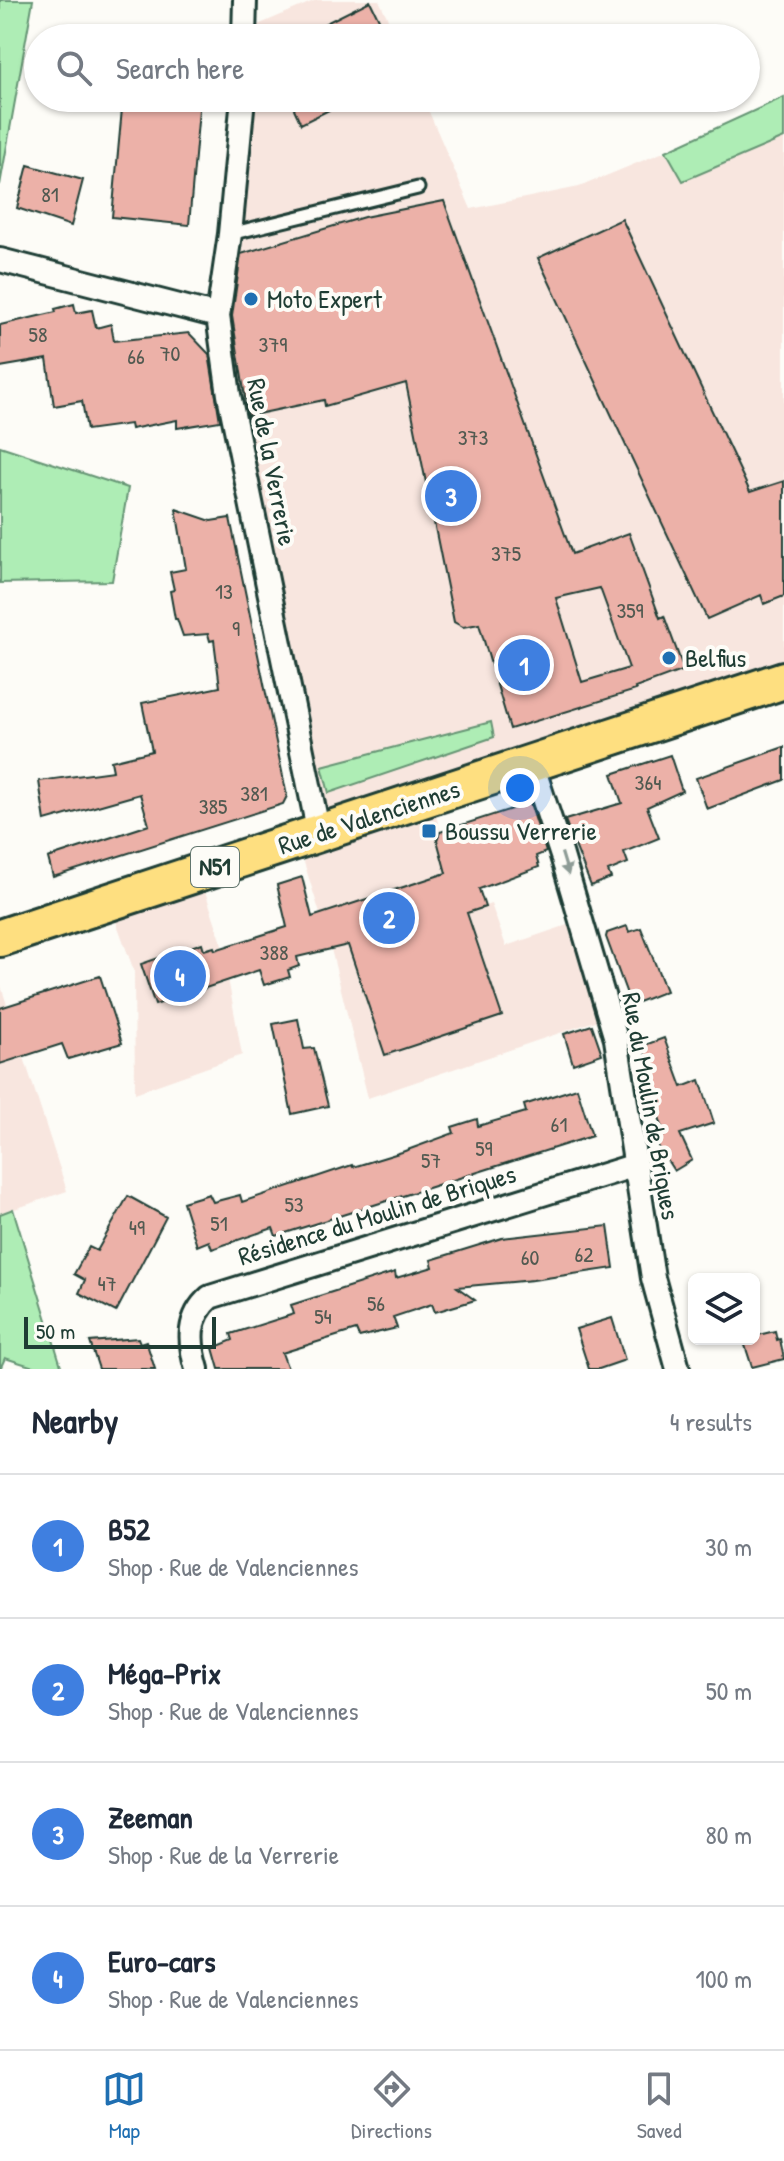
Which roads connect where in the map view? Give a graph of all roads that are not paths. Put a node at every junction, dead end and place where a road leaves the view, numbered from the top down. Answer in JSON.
{"nodes":[{"id":1,"x":245,"y":0,"type":"edge"},
{"id":2,"x":244,"y":24,"type":"edge"},
{"id":3,"x":242,"y":112,"type":"edge"},
{"id":4,"x":418,"y":188,"type":"dead end"},
{"id":5,"x":230,"y":234,"type":"junction"},
{"id":6,"x":0,"y":260,"type":"edge"},
{"id":7,"x":218,"y":316,"type":"junction"},
{"id":8,"x":784,"y":680,"type":"edge"},
{"id":9,"x":532,"y":764,"type":"junction"},
{"id":10,"x":319,"y":834,"type":"junction"},
{"id":11,"x":0,"y":938,"type":"edge"},
{"id":12,"x":636,"y":1165,"type":"junction"},
{"id":13,"x":197,"y":1369,"type":"edge"},
{"id":14,"x":678,"y":1369,"type":"edge"}],
"edges":[{"from":1,"to":2,"type":"street"},
{"from":3,"to":5,"type":"street","name":"Rue de la Verrerie"},
{"from":4,"to":5,"type":"lane"},
{"from":5,"to":7,"type":"street","name":"Rue de la Verrerie"},
{"from":6,"to":7,"type":"street"},
{"from":7,"to":10,"type":"street","name":"Rue de la Verrerie"},
{"from":8,"to":9,"type":"main road","name":"Rue de Valenciennes","number":"N51"},
{"from":9,"to":10,"type":"main road","name":"Rue de Valenciennes","number":"N51"},
{"from":9,"to":12,"type":"street","name":"Rue du Moulin de Briques","one_way":true},
{"from":10,"to":11,"type":"main road","name":"Rue de Valenciennes","number":"N51"},
{"from":12,"to":13,"type":"street","name":"Résidence du Moulin de Briques"},
{"from":12,"to":14,"type":"street","name":"Rue du Moulin de Briques"}]}
